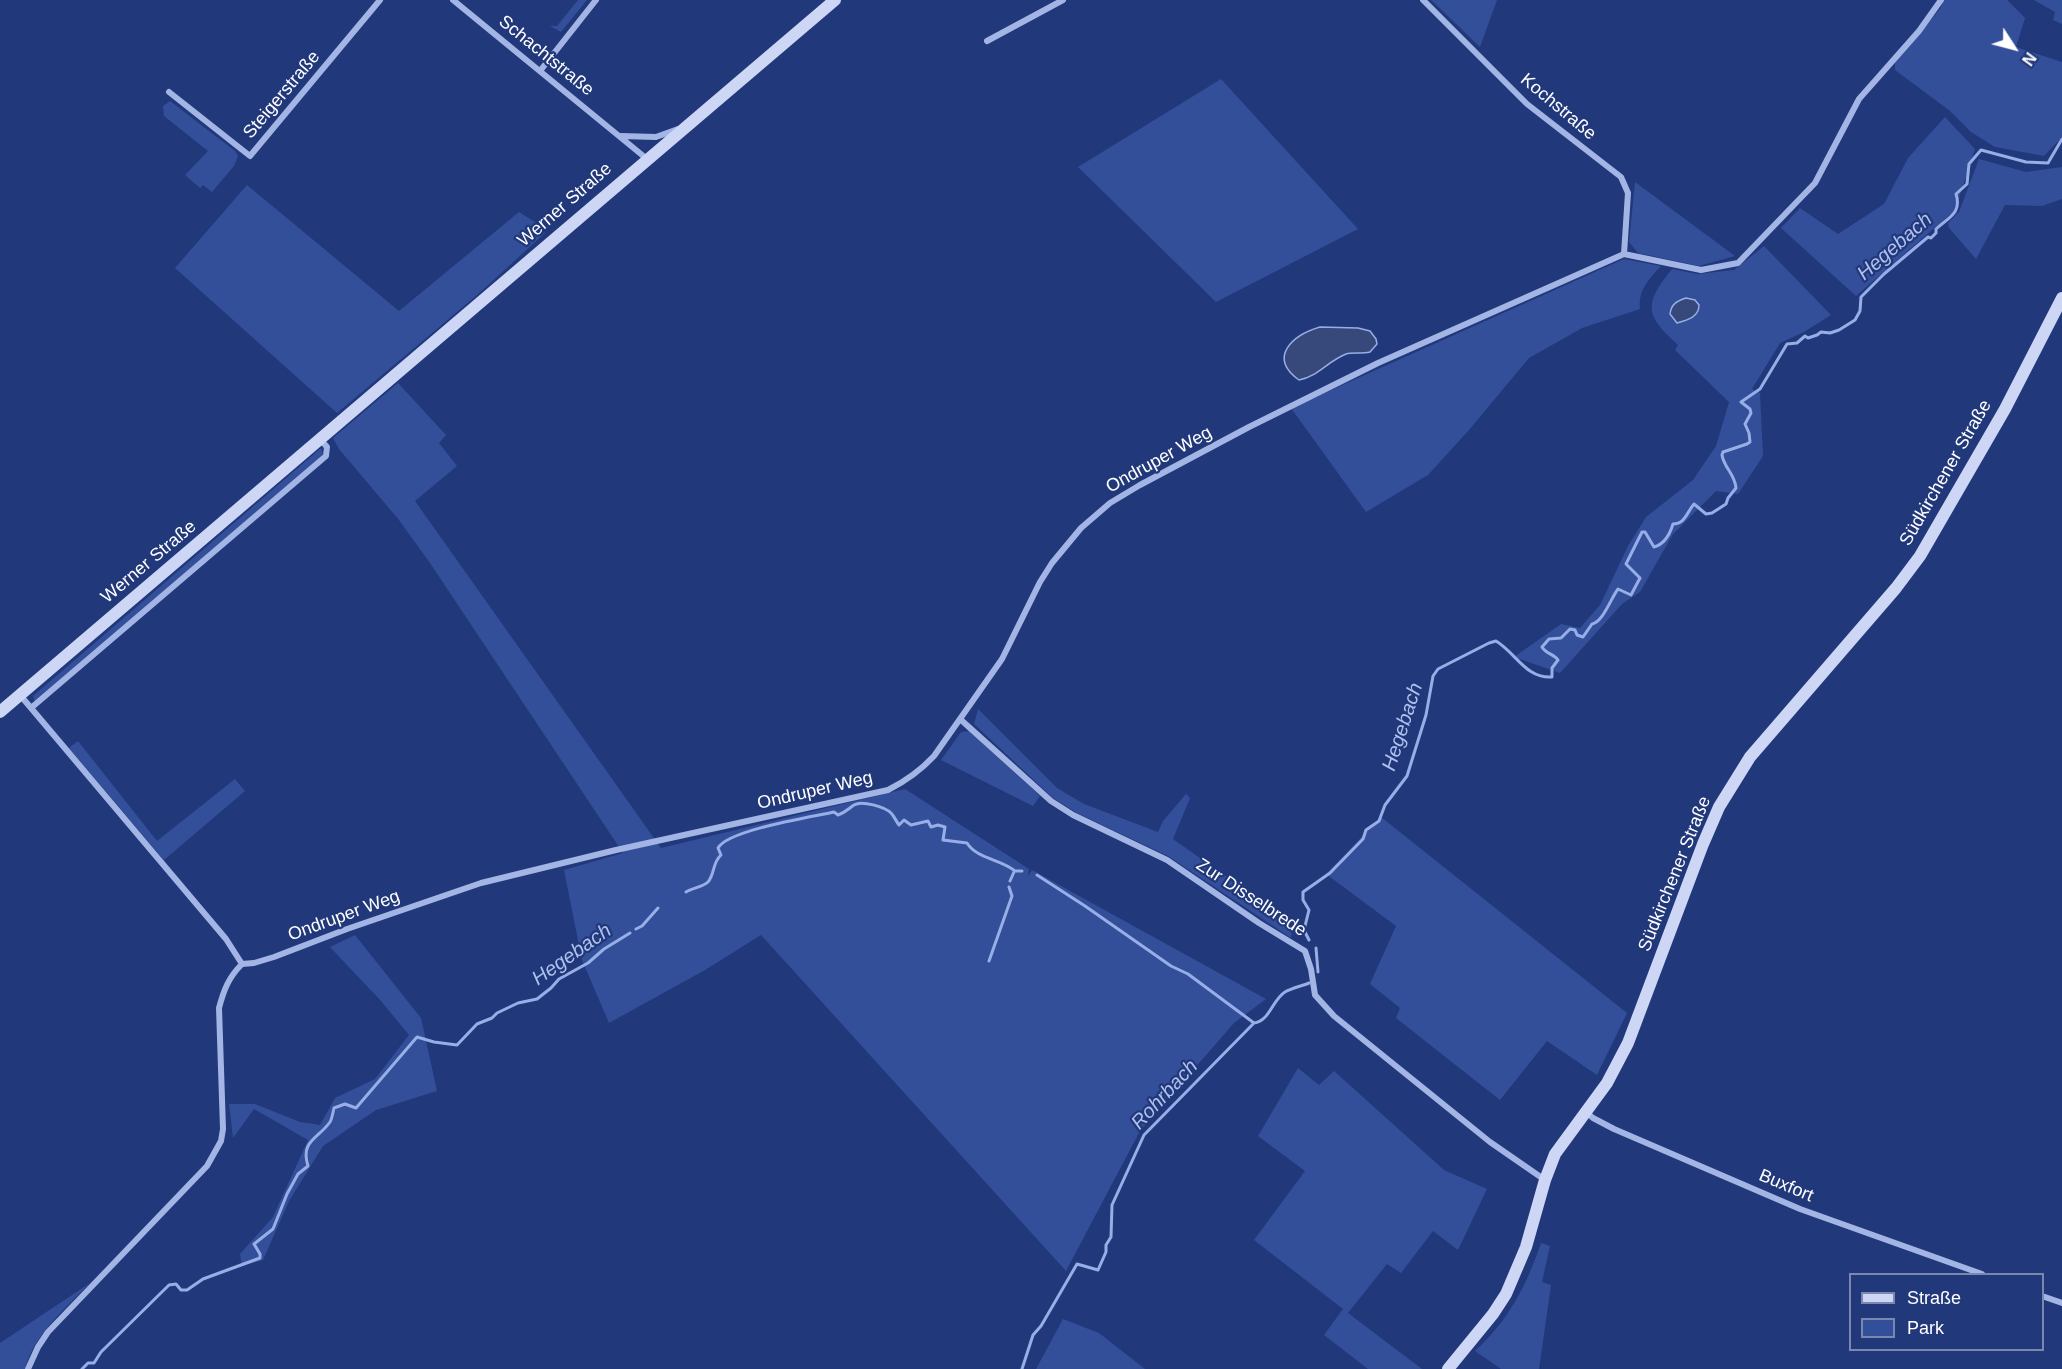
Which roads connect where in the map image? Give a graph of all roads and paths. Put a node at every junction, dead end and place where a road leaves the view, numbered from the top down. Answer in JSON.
{"nodes":[{"id":1,"x":380,"y":0,"type":"edge"},
{"id":2,"x":453,"y":0,"type":"edge"},
{"id":3,"x":596,"y":0,"type":"edge"},
{"id":4,"x":835,"y":0,"type":"edge"},
{"id":5,"x":1063,"y":0,"type":"edge"},
{"id":6,"x":1423,"y":0,"type":"edge"},
{"id":7,"x":1941,"y":0,"type":"edge"},
{"id":8,"x":987,"y":41,"type":"dead end"},
{"id":9,"x":540,"y":71,"type":"junction"},
{"id":10,"x":170,"y":92,"type":"dead end"},
{"id":11,"x":684,"y":127,"type":"junction"},
{"id":12,"x":620,"y":136,"type":"junction"},
{"id":13,"x":646,"y":159,"type":"junction"},
{"id":14,"x":1624,"y":254,"type":"junction"},
{"id":15,"x":2062,"y":298,"type":"edge"},
{"id":16,"x":320,"y":439,"type":"junction"},
{"id":17,"x":20,"y":695,"type":"junction"},
{"id":18,"x":31,"y":708,"type":"junction"},
{"id":19,"x":0,"y":712,"type":"edge"},
{"id":20,"x":960,"y":719,"type":"junction"},
{"id":21,"x":242,"y":964,"type":"junction"},
{"id":22,"x":1586,"y":1112,"type":"junction"},
{"id":23,"x":1545,"y":1180,"type":"junction"},
{"id":24,"x":1976,"y":1273,"type":"edge"},
{"id":25,"x":2044,"y":1296,"type":"edge"},
{"id":26,"x":2062,"y":1303,"type":"edge"},
{"id":27,"x":28,"y":1369,"type":"edge"},
{"id":28,"x":1448,"y":1369,"type":"edge"}],
"edges":[{"from":1,"to":10,"type":"street","name":"Steigerstraße"},
{"from":2,"to":9,"type":"street","name":"Schachtstraße"},
{"from":3,"to":9,"type":"street"},
{"from":4,"to":11,"type":"street","name":"Werner Straße"},
{"from":5,"to":8,"type":"street"},
{"from":6,"to":14,"type":"street","name":"Kochstraße"},
{"from":7,"to":14,"type":"street"},
{"from":9,"to":12,"type":"street","name":"Schachtstraße"},
{"from":11,"to":12,"type":"street"},
{"from":11,"to":13,"type":"street","name":"Werner Straße"},
{"from":12,"to":13,"type":"street","name":"Schachtstraße"},
{"from":13,"to":16,"type":"street","name":"Werner Straße"},
{"from":14,"to":20,"type":"street","name":"Ondruper Weg"},
{"from":15,"to":22,"type":"street","name":"Südkirchener Straße"},
{"from":16,"to":17,"type":"street","name":"Werner Straße"},
{"from":16,"to":18,"type":"street","name":"Werner Straße"},
{"from":17,"to":18,"type":"street"},
{"from":17,"to":19,"type":"street","name":"Werner Straße"},
{"from":18,"to":21,"type":"street"},
{"from":20,"to":21,"type":"street","name":"Ondruper Weg"},
{"from":20,"to":23,"type":"street","name":"Zur Disselbrede"},
{"from":21,"to":27,"type":"street"},
{"from":22,"to":23,"type":"street","name":"Südkirchener Straße"},
{"from":22,"to":24,"type":"street","name":"Buxfort"},
{"from":23,"to":28,"type":"street","name":"Südkirchener Straße"},
{"from":25,"to":26,"type":"street"}]}
